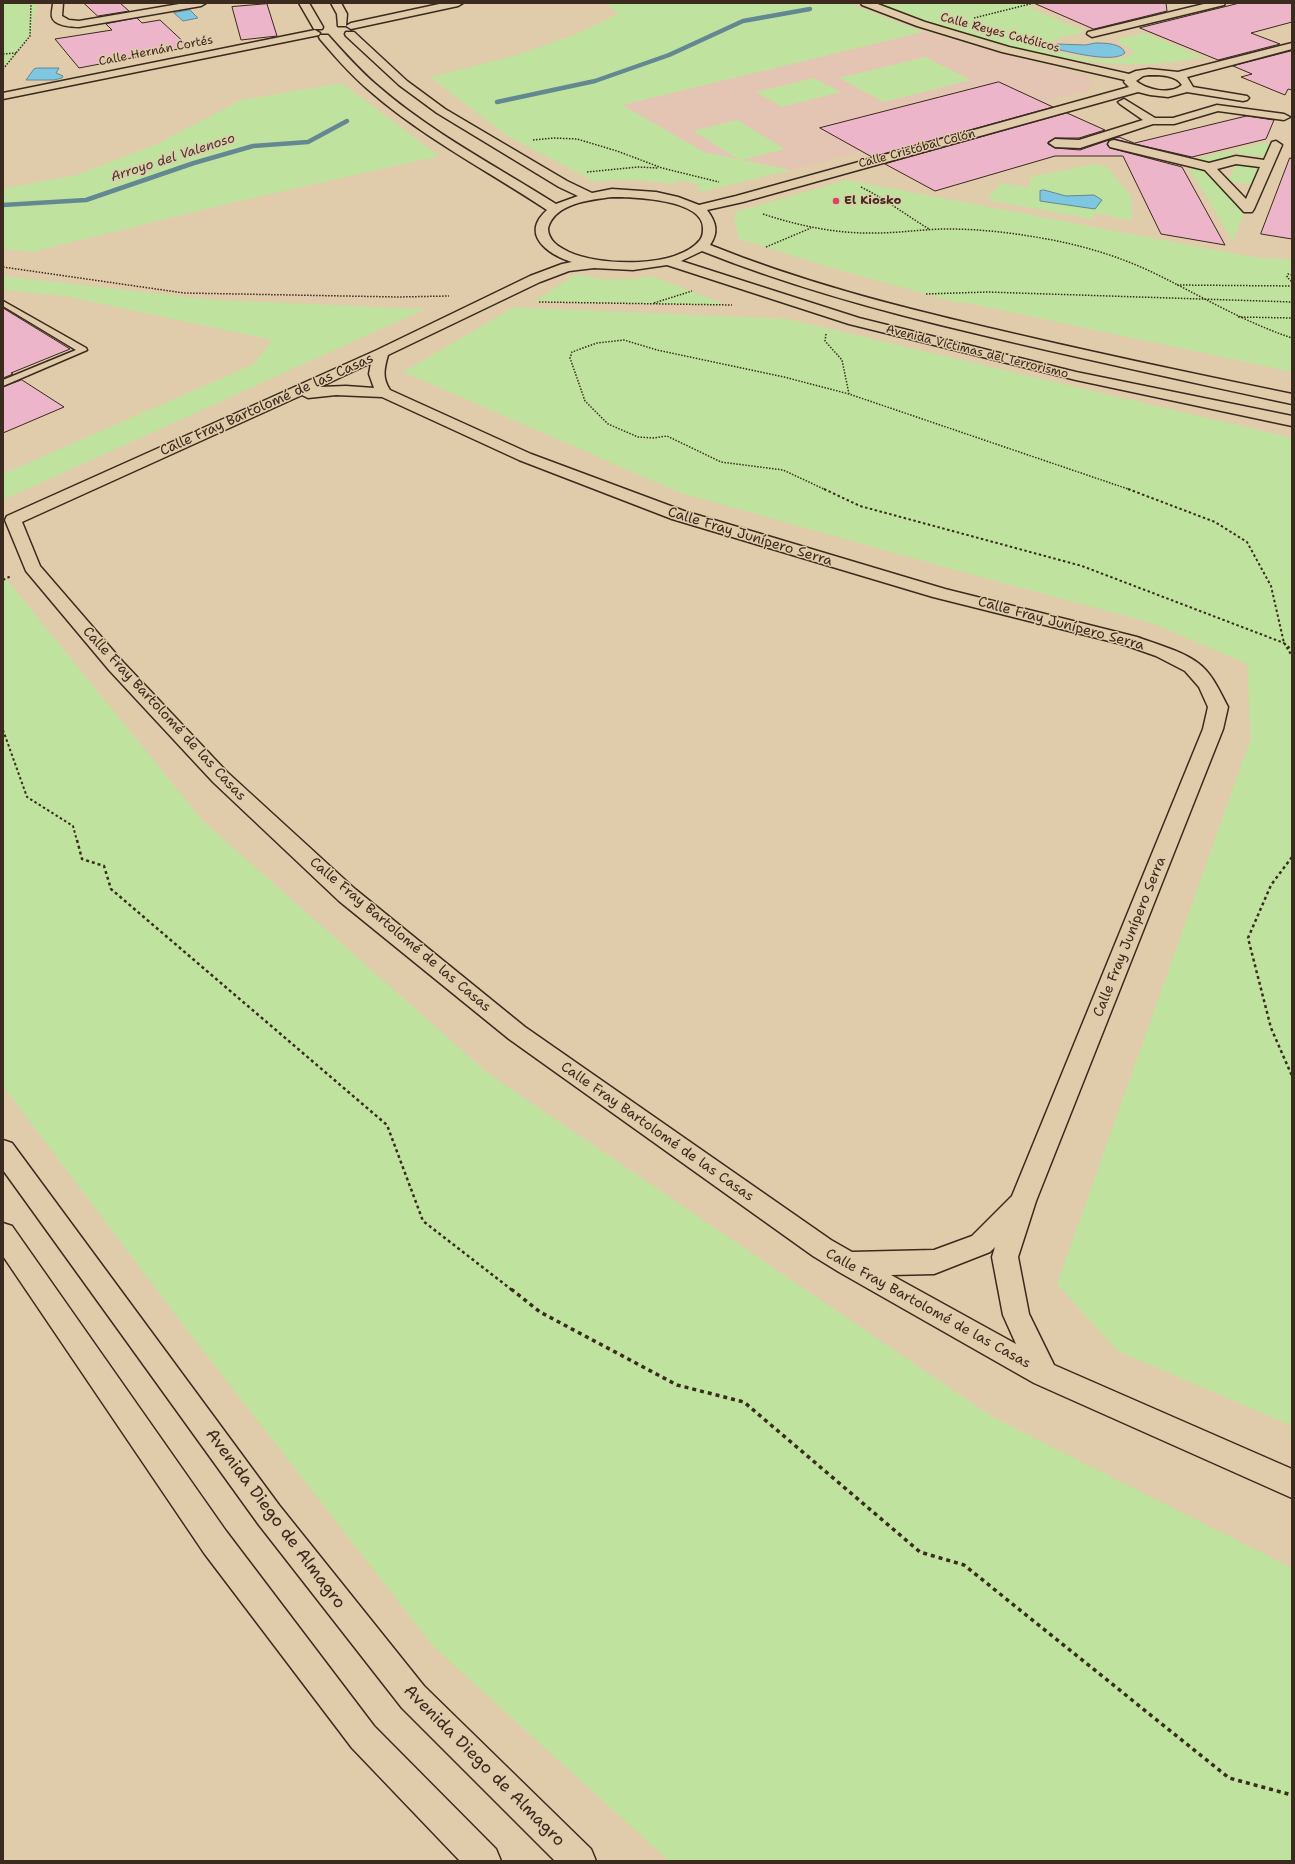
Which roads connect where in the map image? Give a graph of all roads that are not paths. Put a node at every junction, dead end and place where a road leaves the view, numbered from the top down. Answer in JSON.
{"nodes":[{"id":1,"x":58,"y":3,"type":"edge"},
{"id":2,"x":201,"y":3,"type":"edge"},
{"id":3,"x":304,"y":3,"type":"edge"},
{"id":4,"x":336,"y":3,"type":"edge"},
{"id":5,"x":458,"y":3,"type":"edge"},
{"id":6,"x":866,"y":3,"type":"edge"},
{"id":7,"x":1220,"y":3,"type":"edge"},
{"id":8,"x":341,"y":26,"type":"junction"},
{"id":9,"x":319,"y":32,"type":"junction"},
{"id":10,"x":1092,"y":34,"type":"dead end"},
{"id":11,"x":1292,"y":46,"type":"edge"},
{"id":12,"x":1176,"y":76,"type":"junction"},
{"id":13,"x":1131,"y":78,"type":"junction"},
{"id":14,"x":1139,"y":88,"type":"junction"},
{"id":15,"x":1186,"y":89,"type":"junction"},
{"id":16,"x":3,"y":96,"type":"edge"},
{"id":17,"x":1252,"y":99,"type":"dead end"},
{"id":18,"x":1124,"y":102,"type":"dead end"},
{"id":19,"x":1253,"y":113,"type":"junction"},
{"id":20,"x":1284,"y":117,"type":"dead end"},
{"id":21,"x":1126,"y":119,"type":"dead end"},
{"id":22,"x":1222,"y":120,"type":"dead end"},
{"id":23,"x":1145,"y":123,"type":"junction"},
{"id":24,"x":1207,"y":123,"type":"dead end"},
{"id":25,"x":1140,"y":138,"type":"dead end"},
{"id":26,"x":1055,"y":143,"type":"dead end"},
{"id":27,"x":1080,"y":144,"type":"junction"},
{"id":28,"x":1114,"y":144,"type":"junction"},
{"id":29,"x":1276,"y":145,"type":"dead end"},
{"id":30,"x":1230,"y":150,"type":"dead end"},
{"id":31,"x":1269,"y":160,"type":"junction"},
{"id":32,"x":1209,"y":167,"type":"junction"},
{"id":33,"x":589,"y":196,"type":"junction"},
{"id":34,"x":696,"y":208,"type":"junction"},
{"id":35,"x":555,"y":209,"type":"junction"},
{"id":36,"x":701,"y":246,"type":"junction"},
{"id":37,"x":556,"y":250,"type":"junction"},
{"id":38,"x":667,"y":262,"type":"junction"},
{"id":39,"x":594,"y":264,"type":"junction"},
{"id":40,"x":535,"y":279,"type":"junction"},
{"id":41,"x":3,"y":303,"type":"edge"},
{"id":42,"x":382,"y":353,"type":"junction"},
{"id":43,"x":3,"y":383,"type":"edge"},
{"id":44,"x":385,"y":393,"type":"junction"},
{"id":45,"x":283,"y":398,"type":"junction"},
{"id":46,"x":1292,"y":399,"type":"edge"},
{"id":47,"x":1292,"y":421,"type":"edge"},
{"id":48,"x":8,"y":522,"type":"edge"},
{"id":49,"x":3,"y":1150,"type":"edge"},
{"id":50,"x":1024,"y":1201,"type":"junction"},
{"id":51,"x":3,"y":1234,"type":"edge"},
{"id":52,"x":848,"y":1264,"type":"junction"},
{"id":53,"x":1044,"y":1374,"type":"junction"},
{"id":54,"x":1292,"y":1484,"type":"edge"},
{"id":55,"x":484,"y":1861,"type":"edge"},
{"id":56,"x":579,"y":1861,"type":"edge"}],
"edges":[{"from":1,"to":2,"type":"street"},
{"from":3,"to":9,"type":"street"},
{"from":4,"to":8,"type":"street"},
{"from":5,"to":8,"type":"street"},
{"from":6,"to":13,"type":"street","name":"Calle Reyes Católicos"},
{"from":7,"to":10,"type":"street"},
{"from":8,"to":9,"type":"street"},
{"from":8,"to":9,"type":"street"},
{"from":8,"to":33,"type":"street"},
{"from":9,"to":16,"type":"street","name":"Calle Hernán Cortés"},
{"from":9,"to":35,"type":"street"},
{"from":11,"to":12,"type":"street"},
{"from":12,"to":13,"type":"street"},
{"from":12,"to":15,"type":"street"},
{"from":13,"to":14,"type":"street"},
{"from":14,"to":15,"type":"street"},
{"from":14,"to":34,"type":"street","name":"Calle Cristóbal Colón"},
{"from":15,"to":17,"type":"street"},
{"from":18,"to":23,"type":"street"},
{"from":19,"to":20,"type":"street"},
{"from":19,"to":22,"type":"street"},
{"from":19,"to":23,"type":"street"},
{"from":21,"to":23,"type":"street"},
{"from":23,"to":24,"type":"street"},
{"from":23,"to":27,"type":"street"},
{"from":25,"to":28,"type":"street"},
{"from":26,"to":27,"type":"street"},
{"from":27,"to":28,"type":"street"},
{"from":28,"to":32,"type":"street"},
{"from":29,"to":31,"type":"street"},
{"from":30,"to":31,"type":"street"},
{"from":31,"to":32,"type":"street"},
{"from":31,"to":32,"type":"street"},
{"from":33,"to":34,"type":"street"},
{"from":33,"to":35,"type":"street"},
{"from":34,"to":36,"type":"street"},
{"from":35,"to":37,"type":"street"},
{"from":36,"to":38,"type":"street"},
{"from":36,"to":46,"type":"street","name":"Avenida Víctimas del Terrorismo"},
{"from":37,"to":39,"type":"street"},
{"from":37,"to":40,"type":"street","name":"Calle Fray Bartolomé de las Casas"},
{"from":38,"to":39,"type":"street"},
{"from":38,"to":47,"type":"street","name":"Avenida Víctimas del Terrorismo"},
{"from":39,"to":40,"type":"street","name":"Calle Fray Bartolomé de las Casas"},
{"from":40,"to":42,"type":"street","name":"Calle Fray Bartolomé de las Casas"},
{"from":41,"to":43,"type":"lane"},
{"from":42,"to":44,"type":"street"},
{"from":42,"to":45,"type":"street","name":"Calle Fray Bartolomé de las Casas"},
{"from":44,"to":45,"type":"street","name":"Calle Fray Junípero Serra"},
{"from":44,"to":50,"type":"street","name":"Calle Fray Junípero Serra"},
{"from":45,"to":48,"type":"street","name":"Calle Fray Bartolomé de las Casas"},
{"from":48,"to":52,"type":"street","name":"Calle Fray Bartolomé de las Casas"},
{"from":49,"to":56,"type":"street","name":"Avenida Diego de Almagro"},
{"from":50,"to":52,"type":"street","name":"Calle Fray Junípero Serra"},
{"from":50,"to":53,"type":"street","name":"Calle Fray Junípero Serra"},
{"from":51,"to":55,"type":"street"},
{"from":52,"to":53,"type":"street","name":"Calle Fray Bartolomé de las Casas"},
{"from":53,"to":54,"type":"street","name":"Calle Fray Bartolomé de las Casas"}]}
